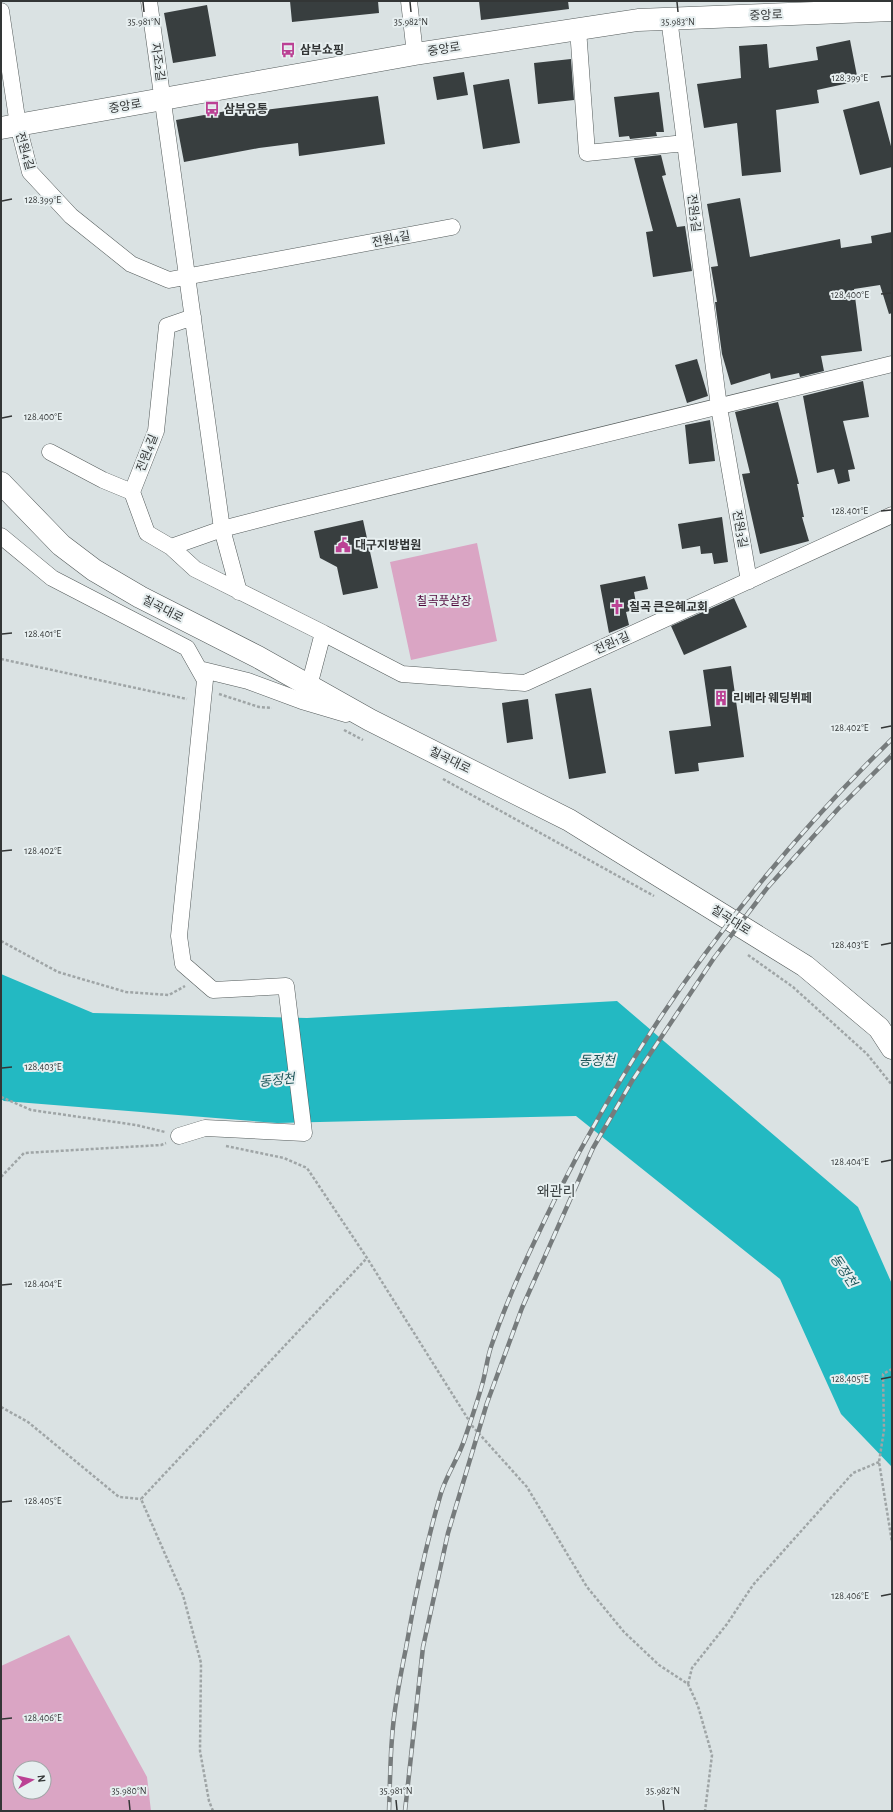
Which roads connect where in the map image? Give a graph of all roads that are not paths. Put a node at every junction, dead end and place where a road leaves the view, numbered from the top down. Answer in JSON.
{"nodes":[{"id":1,"x":149,"y":1,"type":"edge"},
{"id":2,"x":409,"y":1,"type":"edge"},
{"id":3,"x":892,"y":10,"type":"edge"},
{"id":4,"x":1,"y":11,"type":"edge"},
{"id":5,"x":669,"y":18,"type":"junction"},
{"id":6,"x":578,"y":29,"type":"junction"},
{"id":7,"x":415,"y":54,"type":"junction"},
{"id":8,"x":163,"y":99,"type":"junction"},
{"id":9,"x":10,"y":127,"type":"edge"},
{"id":10,"x":685,"y":143,"type":"junction"},
{"id":11,"x":452,"y":227,"type":"dead end"},
{"id":12,"x":187,"y":278,"type":"junction"},
{"id":13,"x":193,"y":317,"type":"junction"},
{"id":14,"x":887,"y":365,"type":"edge"},
{"id":15,"x":719,"y":407,"type":"junction"},
{"id":16,"x":50,"y":452,"type":"dead end"},
{"id":17,"x":1,"y":483,"type":"edge"},
{"id":18,"x":132,"y":492,"type":"junction"},
{"id":19,"x":892,"y":515,"type":"edge"},
{"id":20,"x":222,"y":529,"type":"junction"},
{"id":21,"x":1,"y":536,"type":"edge"},
{"id":22,"x":171,"y":547,"type":"junction"},
{"id":23,"x":749,"y":581,"type":"junction"},
{"id":24,"x":239,"y":592,"type":"junction"},
{"id":25,"x":323,"y":633,"type":"junction"},
{"id":26,"x":199,"y":669,"type":"junction"},
{"id":27,"x":309,"y":686,"type":"junction"},
{"id":28,"x":370,"y":720,"type":"junction"},
{"id":29,"x":892,"y":1048,"type":"edge"},
{"id":30,"x":179,"y":1136,"type":"road end"}],
"edges":[{"from":1,"to":8,"type":"street","name":"자조2길"},
{"from":2,"to":7,"type":"street"},
{"from":3,"to":5,"type":"main road","name":"중앙로"},
{"from":4,"to":9,"type":"street","name":"전원4길"},
{"from":5,"to":6,"type":"main road","name":"중앙로"},
{"from":5,"to":10,"type":"street","name":"전원3길"},
{"from":6,"to":7,"type":"main road","name":"중앙로"},
{"from":6,"to":10,"type":"street"},
{"from":7,"to":8,"type":"main road","name":"중앙로"},
{"from":8,"to":9,"type":"main road","name":"중앙로"},
{"from":8,"to":12,"type":"street"},
{"from":9,"to":12,"type":"street","name":"전원4길"},
{"from":10,"to":15,"type":"street","name":"전원3길"},
{"from":11,"to":12,"type":"street","name":"전원4길"},
{"from":12,"to":13,"type":"street"},
{"from":13,"to":18,"type":"street","name":"전원4길"},
{"from":13,"to":20,"type":"street"},
{"from":14,"to":15,"type":"street"},
{"from":15,"to":20,"type":"street"},
{"from":15,"to":23,"type":"street","name":"전원3길"},
{"from":16,"to":18,"type":"street"},
{"from":17,"to":27,"type":"main road","name":"칠곡대로"},
{"from":18,"to":22,"type":"street","name":"전원1길"},
{"from":19,"to":23,"type":"street","name":"전원1길"},
{"from":20,"to":22,"type":"street"},
{"from":20,"to":24,"type":"street"},
{"from":21,"to":26,"type":"street"},
{"from":22,"to":24,"type":"street","name":"전원1길"},
{"from":23,"to":25,"type":"street","name":"전원1길"},
{"from":24,"to":25,"type":"street","name":"전원1길"},
{"from":25,"to":27,"type":"street"},
{"from":26,"to":28,"type":"street"},
{"from":26,"to":30,"type":"street"},
{"from":27,"to":28,"type":"main road","name":"칠곡대로"},
{"from":28,"to":29,"type":"main road","name":"칠곡대로"}]}
